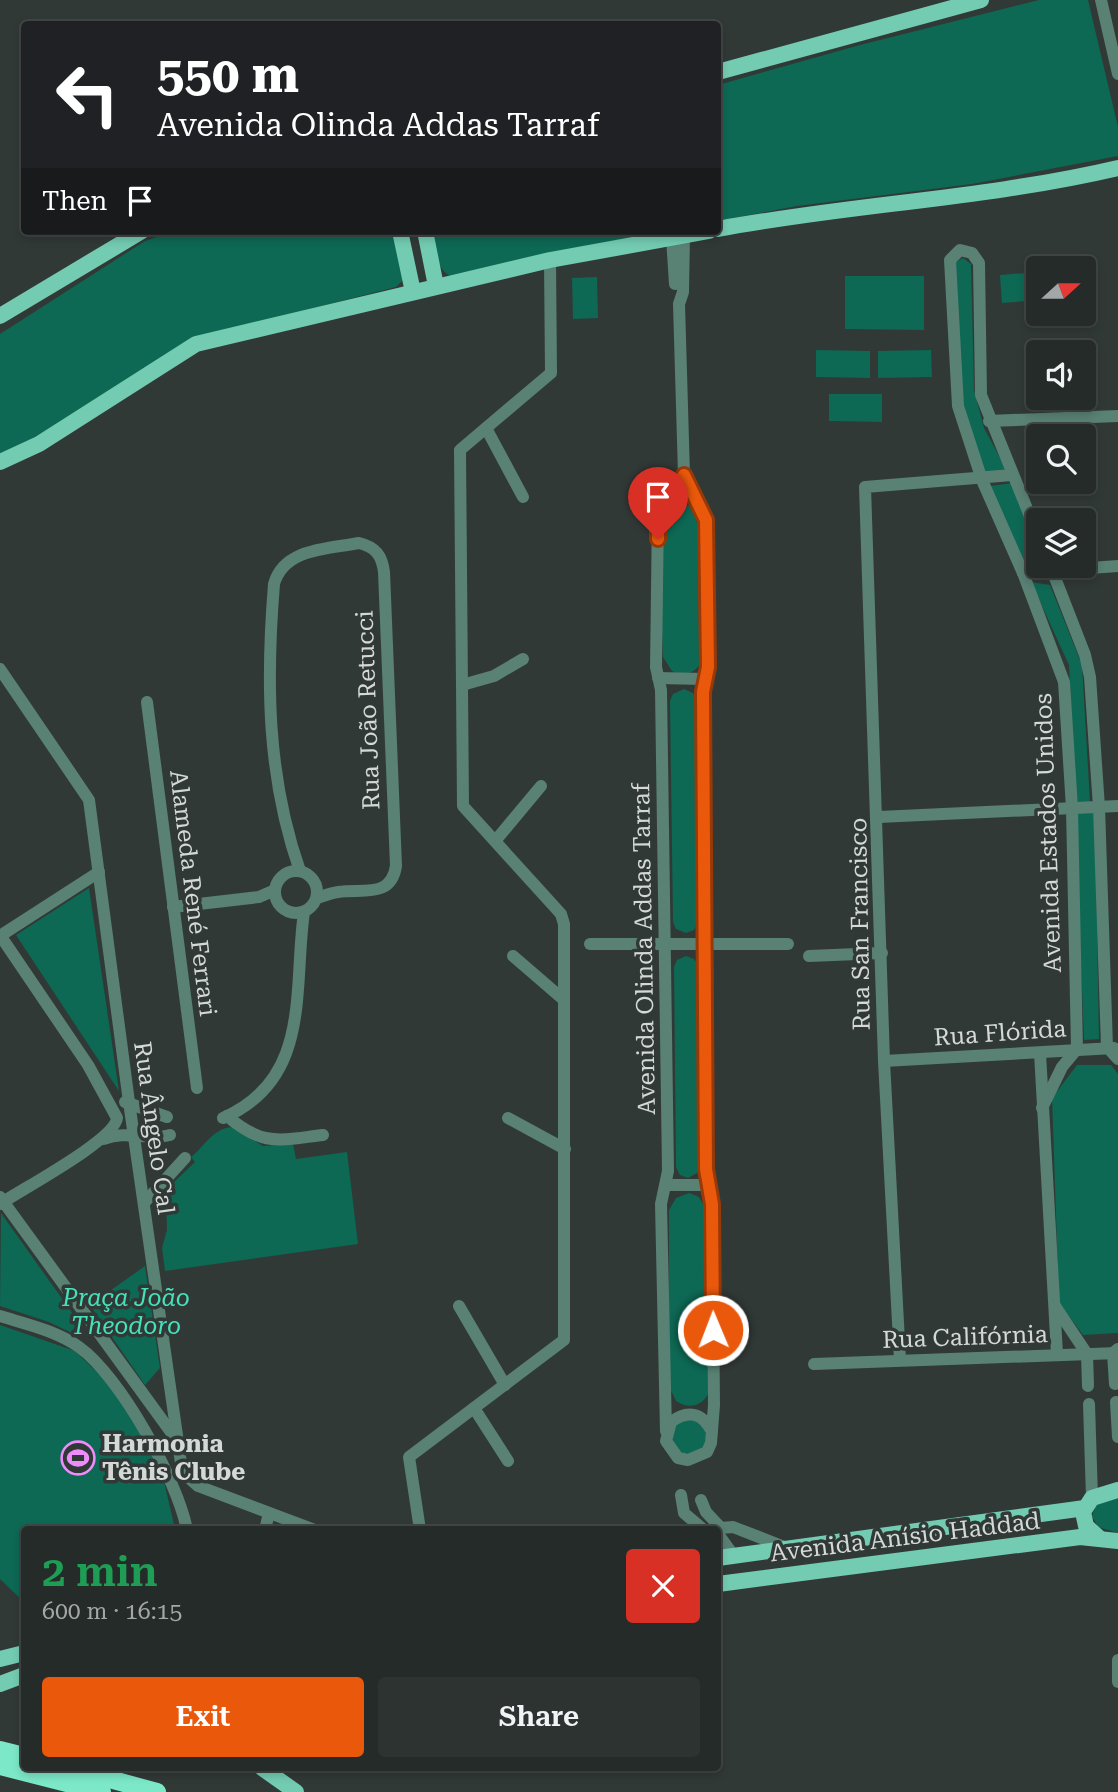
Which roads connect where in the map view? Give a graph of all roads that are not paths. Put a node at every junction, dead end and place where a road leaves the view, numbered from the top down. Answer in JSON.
{"nodes":[{"id":1,"x":981,"y":0,"type":"edge"},
{"id":2,"x":1101,"y":0,"type":"edge"},
{"id":3,"x":721,"y":71,"type":"edge"},
{"id":4,"x":1118,"y":74,"type":"edge"},
{"id":5,"x":1118,"y":168,"type":"edge"},
{"id":6,"x":721,"y":229,"type":"edge"},
{"id":7,"x":135,"y":235,"type":"edge"},
{"id":8,"x":401,"y":235,"type":"edge"},
{"id":9,"x":426,"y":235,"type":"edge"},
{"id":10,"x":688,"y":235,"type":"edge"},
{"id":11,"x":678,"y":237,"type":"junction"},
{"id":12,"x":550,"y":260,"type":"junction"},
{"id":13,"x":436,"y":286,"type":"junction"},
{"id":14,"x":413,"y":292,"type":"junction"},
{"id":15,"x":0,"y":316,"type":"edge"},
{"id":16,"x":1118,"y":416,"type":"edge"},
{"id":17,"x":989,"y":421,"type":"junction"},
{"id":18,"x":486,"y":428,"type":"junction"},
{"id":19,"x":0,"y":462,"type":"edge"},
{"id":20,"x":684,"y":475,"type":"junction"},
{"id":21,"x":1012,"y":475,"type":"junction"},
{"id":22,"x":982,"y":480,"type":"junction"},
{"id":23,"x":523,"y":497,"type":"dead end"},
{"id":24,"x":1026,"y":508,"type":"edge"},
{"id":25,"x":1118,"y":566,"type":"edge"},
{"id":26,"x":1096,"y":567,"type":"edge"},
{"id":27,"x":1026,"y":572,"type":"edge"},
{"id":28,"x":1023,"y":573,"type":"junction"},
{"id":29,"x":1055,"y":578,"type":"edge"},
{"id":30,"x":523,"y":659,"type":"dead end"},
{"id":31,"x":0,"y":669,"type":"edge"},
{"id":32,"x":658,"y":678,"type":"junction"},
{"id":33,"x":705,"y":679,"type":"junction"},
{"id":34,"x":462,"y":685,"type":"junction"},
{"id":35,"x":147,"y":702,"type":"dead end"},
{"id":36,"x":541,"y":786,"type":"dead end"},
{"id":37,"x":1118,"y":806,"type":"edge"},
{"id":38,"x":1099,"y":807,"type":"junction"},
{"id":39,"x":1072,"y":808,"type":"junction"},
{"id":40,"x":878,"y":817,"type":"junction"},
{"id":41,"x":496,"y":840,"type":"junction"},
{"id":42,"x":295,"y":871,"type":"junction"},
{"id":43,"x":99,"y":872,"type":"junction"},
{"id":44,"x":316,"y":884,"type":"junction"},
{"id":45,"x":337,"y":892,"type":"junction"},
{"id":46,"x":276,"y":896,"type":"junction"},
{"id":47,"x":317,"y":898,"type":"junction"},
{"id":48,"x":173,"y":907,"type":"junction"},
{"id":49,"x":299,"y":912,"type":"junction"},
{"id":50,"x":0,"y":936,"type":"edge"},
{"id":51,"x":707,"y":943,"type":"junction"},
{"id":52,"x":590,"y":944,"type":"dead end"},
{"id":53,"x":665,"y":944,"type":"junction"},
{"id":54,"x":788,"y":944,"type":"dead end"},
{"id":55,"x":882,"y":953,"type":"junction"},
{"id":56,"x":513,"y":956,"type":"dead end"},
{"id":57,"x":809,"y":956,"type":"dead end"},
{"id":58,"x":564,"y":1000,"type":"junction"},
{"id":59,"x":1113,"y":1048,"type":"edge"},
{"id":60,"x":1077,"y":1049,"type":"junction"},
{"id":61,"x":1040,"y":1053,"type":"junction"},
{"id":62,"x":1118,"y":1059,"type":"edge"},
{"id":63,"x":884,"y":1061,"type":"junction"},
{"id":64,"x":102,"y":1088,"type":"junction"},
{"id":65,"x":197,"y":1088,"type":"dead end"},
{"id":66,"x":128,"y":1102,"type":"junction"},
{"id":67,"x":1042,"y":1108,"type":"junction"},
{"id":68,"x":167,"y":1117,"type":"dead end"},
{"id":69,"x":508,"y":1118,"type":"dead end"},
{"id":70,"x":134,"y":1135,"type":"junction"},
{"id":71,"x":170,"y":1135,"type":"dead end"},
{"id":72,"x":323,"y":1135,"type":"dead end"},
{"id":73,"x":97,"y":1142,"type":"junction"},
{"id":74,"x":565,"y":1149,"type":"junction"},
{"id":75,"x":185,"y":1158,"type":"dead end"},
{"id":76,"x":666,"y":1185,"type":"junction"},
{"id":77,"x":707,"y":1185,"type":"junction"},
{"id":78,"x":1,"y":1201,"type":"edge"},
{"id":79,"x":144,"y":1203,"type":"junction"},
{"id":80,"x":459,"y":1306,"type":"dead end"},
{"id":81,"x":1054,"y":1306,"type":"junction"},
{"id":82,"x":0,"y":1316,"type":"edge"},
{"id":83,"x":94,"y":1328,"type":"junction"},
{"id":84,"x":77,"y":1345,"type":"junction"},
{"id":85,"x":1116,"y":1352,"type":"edge"},
{"id":86,"x":1057,"y":1353,"type":"junction"},
{"id":87,"x":1087,"y":1354,"type":"junction"},
{"id":88,"x":900,"y":1360,"type":"junction"},
{"id":89,"x":814,"y":1364,"type":"dead end"},
{"id":90,"x":1115,"y":1384,"type":"dead end"},
{"id":91,"x":505,"y":1385,"type":"junction"},
{"id":92,"x":1088,"y":1386,"type":"dead end"},
{"id":93,"x":1116,"y":1402,"type":"dead end"},
{"id":94,"x":1089,"y":1404,"type":"dead end"},
{"id":95,"x":474,"y":1408,"type":"junction"},
{"id":96,"x":666,"y":1431,"type":"junction"},
{"id":97,"x":712,"y":1432,"type":"junction"},
{"id":98,"x":1118,"y":1437,"type":"edge"},
{"id":99,"x":178,"y":1442,"type":"junction"},
{"id":100,"x":508,"y":1461,"type":"dead end"},
{"id":101,"x":181,"y":1463,"type":"junction"},
{"id":102,"x":166,"y":1469,"type":"junction"},
{"id":103,"x":192,"y":1482,"type":"junction"},
{"id":104,"x":1118,"y":1490,"type":"edge"},
{"id":105,"x":176,"y":1492,"type":"junction"},
{"id":106,"x":684,"y":1494,"type":"dead end"},
{"id":107,"x":1088,"y":1503,"type":"junction"},
{"id":108,"x":414,"y":1507,"type":"junction"},
{"id":109,"x":269,"y":1513,"type":"junction"},
{"id":110,"x":686,"y":1513,"type":"junction"},
{"id":111,"x":281,"y":1523,"type":"edge"},
{"id":112,"x":186,"y":1526,"type":"edge"},
{"id":113,"x":266,"y":1526,"type":"edge"},
{"id":114,"x":413,"y":1526,"type":"edge"},
{"id":115,"x":419,"y":1526,"type":"edge"},
{"id":116,"x":700,"y":1526,"type":"edge"},
{"id":117,"x":720,"y":1526,"type":"edge"},
{"id":118,"x":722,"y":1531,"type":"edge"},
{"id":119,"x":1098,"y":1536,"type":"junction"},
{"id":120,"x":1118,"y":1541,"type":"edge"},
{"id":121,"x":787,"y":1548,"type":"junction"},
{"id":122,"x":726,"y":1557,"type":"edge"},
{"id":123,"x":721,"y":1584,"type":"edge"},
{"id":124,"x":21,"y":1654,"type":"edge"},
{"id":125,"x":1,"y":1657,"type":"edge"},
{"id":126,"x":1118,"y":1660,"type":"edge"},
{"id":127,"x":21,"y":1676,"type":"edge"},
{"id":128,"x":1118,"y":1682,"type":"edge"},
{"id":129,"x":0,"y":1684,"type":"edge"},
{"id":130,"x":0,"y":1750,"type":"edge"},
{"id":131,"x":21,"y":1755,"type":"edge"},
{"id":132,"x":0,"y":1766,"type":"edge"},
{"id":133,"x":80,"y":1771,"type":"edge"},
{"id":134,"x":266,"y":1771,"type":"edge"},
{"id":135,"x":102,"y":1792,"type":"edge"},
{"id":136,"x":157,"y":1792,"type":"edge"},
{"id":137,"x":296,"y":1792,"type":"edge"}],
"edges":[{"from":1,"to":3,"type":"main road"},
{"from":2,"to":4,"type":"street"},
{"from":5,"to":6,"type":"main road"},
{"from":7,"to":15,"type":"main road"},
{"from":8,"to":14,"type":"main road"},
{"from":9,"to":13,"type":"main road"},
{"from":10,"to":11,"type":"main road"},
{"from":11,"to":12,"type":"main road"},
{"from":11,"to":20,"type":"street"},
{"from":12,"to":13,"type":"main road"},
{"from":12,"to":18,"type":"street"},
{"from":13,"to":14,"type":"main road"},
{"from":14,"to":19,"type":"main road"},
{"from":16,"to":17,"type":"street"},
{"from":17,"to":21,"type":"street","name":"Avenida Estados Unidos"},
{"from":17,"to":22,"type":"street","name":"Avenida Estados Unidos"},
{"from":18,"to":23,"type":"street"},
{"from":18,"to":34,"type":"street"},
{"from":20,"to":32,"type":"street","name":"Avenida Olinda Addas Tarraf"},
{"from":20,"to":33,"type":"street"},
{"from":21,"to":22,"type":"street"},
{"from":21,"to":24,"type":"street","name":"Avenida Estados Unidos"},
{"from":22,"to":28,"type":"street","name":"Avenida Estados Unidos"},
{"from":22,"to":40,"type":"street","name":"Rua San Francisco"},
{"from":25,"to":26,"type":"street"},
{"from":27,"to":28,"type":"street"},
{"from":28,"to":39,"type":"street","name":"Avenida Estados Unidos"},
{"from":29,"to":38,"type":"street","name":"Avenida Estados Unidos"},
{"from":30,"to":34,"type":"street"},
{"from":31,"to":43,"type":"street","name":"Rua Ângelo Cal"},
{"from":32,"to":33,"type":"street"},
{"from":32,"to":53,"type":"street","name":"Avenida Olinda Addas Tarraf"},
{"from":33,"to":51,"type":"street"},
{"from":34,"to":41,"type":"street"},
{"from":35,"to":48,"type":"street","name":"Alameda René Ferrari"},
{"from":36,"to":41,"type":"street"},
{"from":37,"to":38,"type":"street"},
{"from":38,"to":39,"type":"street"},
{"from":38,"to":59,"type":"street","name":"Avenida Estados Unidos"},
{"from":39,"to":40,"type":"street"},
{"from":39,"to":60,"type":"street","name":"Avenida Estados Unidos"},
{"from":40,"to":55,"type":"street","name":"Rua San Francisco"},
{"from":41,"to":58,"type":"street"},
{"from":42,"to":44,"type":"street"},
{"from":42,"to":45,"type":"street","name":"Rua João Retucci"},
{"from":42,"to":46,"type":"street"},
{"from":43,"to":50,"type":"street"},
{"from":43,"to":66,"type":"street","name":"Rua Ângelo Cal"},
{"from":44,"to":45,"type":"street"},
{"from":44,"to":47,"type":"street"},
{"from":45,"to":47,"type":"street"},
{"from":46,"to":48,"type":"street"},
{"from":46,"to":49,"type":"street"},
{"from":47,"to":49,"type":"street"},
{"from":48,"to":65,"type":"street","name":"Alameda René Ferrari"},
{"from":49,"to":72,"type":"street"},
{"from":50,"to":64,"type":"street"},
{"from":51,"to":53,"type":"street"},
{"from":51,"to":54,"type":"street"},
{"from":51,"to":77,"type":"street"},
{"from":52,"to":53,"type":"street"},
{"from":53,"to":76,"type":"street","name":"Avenida Olinda Addas Tarraf"},
{"from":55,"to":57,"type":"street"},
{"from":55,"to":63,"type":"street","name":"Rua San Francisco"},
{"from":56,"to":58,"type":"street"},
{"from":58,"to":74,"type":"street"},
{"from":59,"to":60,"type":"street","name":"Rua Flórida"},
{"from":59,"to":62,"type":"street"},
{"from":60,"to":61,"type":"street","name":"Rua Flórida"},
{"from":60,"to":67,"type":"street"},
{"from":61,"to":63,"type":"street","name":"Rua Flórida"},
{"from":61,"to":67,"type":"street"},
{"from":63,"to":88,"type":"street","name":"Rua San Francisco"},
{"from":64,"to":66,"type":"street"},
{"from":64,"to":73,"type":"street"},
{"from":66,"to":68,"type":"street"},
{"from":66,"to":70,"type":"street","name":"Rua Ângelo Cal"},
{"from":67,"to":81,"type":"street"},
{"from":69,"to":74,"type":"street"},
{"from":70,"to":71,"type":"street"},
{"from":70,"to":73,"type":"street"},
{"from":70,"to":79,"type":"street","name":"Rua Ângelo Cal"},
{"from":73,"to":78,"type":"street"},
{"from":74,"to":91,"type":"street"},
{"from":75,"to":79,"type":"street"},
{"from":76,"to":77,"type":"street"},
{"from":76,"to":96,"type":"street","name":"Avenida Olinda Addas Tarraf"},
{"from":77,"to":97,"type":"street"},
{"from":78,"to":83,"type":"street"},
{"from":79,"to":99,"type":"street","name":"Rua Ângelo Cal"},
{"from":80,"to":91,"type":"street"},
{"from":81,"to":86,"type":"street"},
{"from":81,"to":87,"type":"street"},
{"from":82,"to":84,"type":"street"},
{"from":83,"to":84,"type":"street"},
{"from":83,"to":99,"type":"street"},
{"from":84,"to":102,"type":"street"},
{"from":85,"to":87,"type":"street","name":"Rua Califórnia"},
{"from":85,"to":90,"type":"street"},
{"from":86,"to":87,"type":"street","name":"Rua Califórnia"},
{"from":86,"to":88,"type":"street","name":"Rua Califórnia"},
{"from":87,"to":92,"type":"street"},
{"from":88,"to":89,"type":"street","name":"Rua Califórnia"},
{"from":91,"to":95,"type":"street"},
{"from":93,"to":98,"type":"street"},
{"from":94,"to":107,"type":"street"},
{"from":95,"to":100,"type":"street"},
{"from":95,"to":108,"type":"street"},
{"from":96,"to":97,"type":"street"},
{"from":96,"to":97,"type":"street"},
{"from":99,"to":101,"type":"street","name":"Rua Ângelo Cal"},
{"from":101,"to":102,"type":"street"},
{"from":101,"to":103,"type":"street"},
{"from":102,"to":105,"type":"street"},
{"from":103,"to":105,"type":"street"},
{"from":103,"to":109,"type":"street"},
{"from":104,"to":107,"type":"main road","name":"Avenida Anísio Haddad"},
{"from":105,"to":112,"type":"street"},
{"from":106,"to":110,"type":"street"},
{"from":107,"to":119,"type":"main road"},
{"from":107,"to":121,"type":"main road","name":"Avenida Anísio Haddad"},
{"from":108,"to":114,"type":"street"},
{"from":108,"to":115,"type":"street"},
{"from":109,"to":111,"type":"street"},
{"from":109,"to":113,"type":"street"},
{"from":110,"to":116,"type":"street"},
{"from":110,"to":117,"type":"street"},
{"from":118,"to":121,"type":"street"},
{"from":118,"to":122,"type":"street"},
{"from":119,"to":120,"type":"main road","name":"Avenida Anísio Haddad"},
{"from":119,"to":123,"type":"main road","name":"Avenida Anísio Haddad"},
{"from":121,"to":122,"type":"main road","name":"Avenida Anísio Haddad"},
{"from":124,"to":125,"type":"main road"},
{"from":126,"to":128,"type":"street"},
{"from":127,"to":129,"type":"main road"},
{"from":130,"to":131,"type":"highway"},
{"from":132,"to":135,"type":"highway"},
{"from":133,"to":136,"type":"highway"},
{"from":134,"to":137,"type":"main road"}]}
